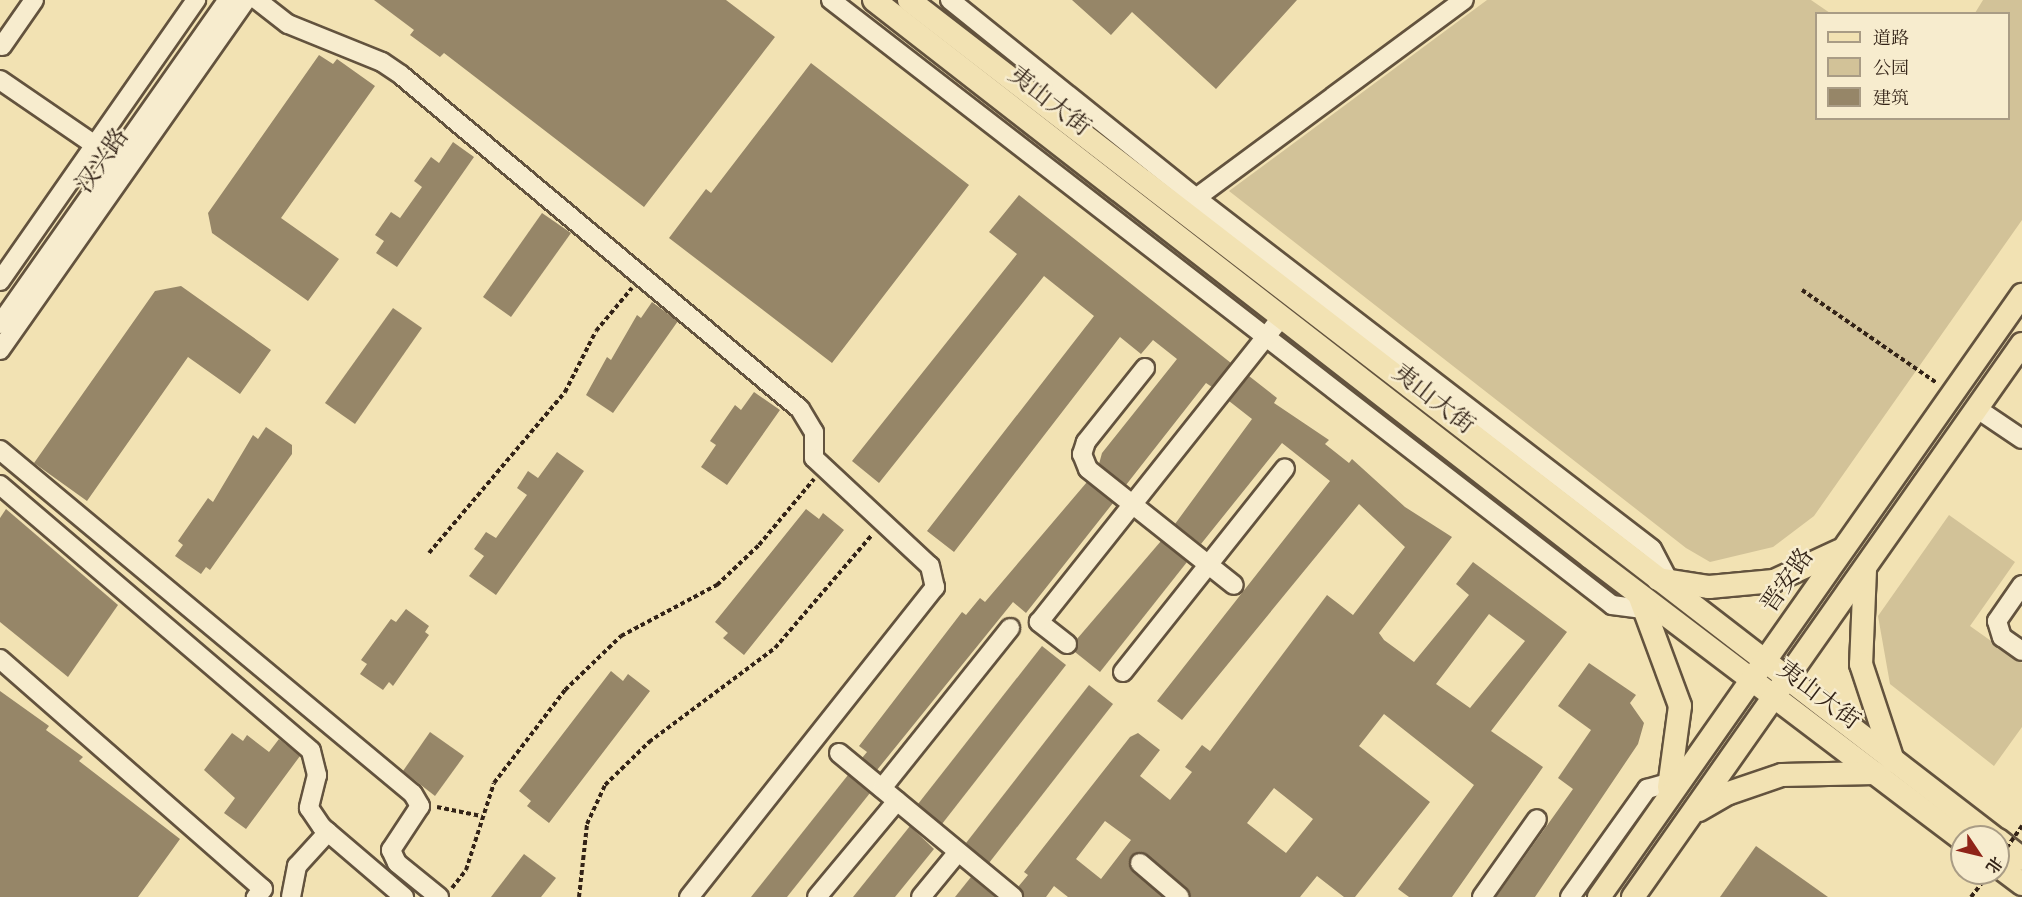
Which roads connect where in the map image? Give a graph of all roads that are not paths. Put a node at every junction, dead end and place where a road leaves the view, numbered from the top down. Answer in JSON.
{"nodes":[{"id":1,"x":34,"y":0,"type":"edge"},
{"id":2,"x":196,"y":0,"type":"edge"},
{"id":3,"x":228,"y":0,"type":"edge"},
{"id":4,"x":246,"y":0,"type":"edge"},
{"id":5,"x":257,"y":0,"type":"edge"},
{"id":6,"x":831,"y":0,"type":"edge"},
{"id":7,"x":874,"y":0,"type":"edge"},
{"id":8,"x":909,"y":0,"type":"edge"},
{"id":9,"x":950,"y":0,"type":"edge"},
{"id":10,"x":1464,"y":0,"type":"edge"},
{"id":11,"x":2,"y":46,"type":"dead end"},
{"id":12,"x":0,"y":80,"type":"edge"},
{"id":13,"x":94,"y":145,"type":"junction"},
{"id":14,"x":1196,"y":198,"type":"junction"},
{"id":15,"x":0,"y":281,"type":"edge"},
{"id":16,"x":2022,"y":295,"type":"edge"},
{"id":17,"x":1282,"y":317,"type":"junction"},
{"id":18,"x":0,"y":324,"type":"edge"},
{"id":19,"x":1264,"y":339,"type":"junction"},
{"id":20,"x":2022,"y":344,"type":"edge"},
{"id":21,"x":0,"y":350,"type":"edge"},
{"id":22,"x":1145,"y":368,"type":"dead end"},
{"id":23,"x":1977,"y":408,"type":"junction"},
{"id":24,"x":2021,"y":440,"type":"edge"},
{"id":25,"x":0,"y":450,"type":"edge"},
{"id":26,"x":1285,"y":468,"type":"dead end"},
{"id":27,"x":0,"y":484,"type":"edge"},
{"id":28,"x":1132,"y":504,"type":"junction"},
{"id":29,"x":1845,"y":547,"type":"junction"},
{"id":30,"x":1209,"y":565,"type":"junction"},
{"id":31,"x":1866,"y":566,"type":"junction"},
{"id":32,"x":1234,"y":585,"type":"dead end"},
{"id":33,"x":2022,"y":585,"type":"edge"},
{"id":34,"x":1658,"y":595,"type":"junction"},
{"id":35,"x":1010,"y":628,"type":"dead end"},
{"id":36,"x":1067,"y":644,"type":"dead end"},
{"id":37,"x":2022,"y":651,"type":"edge"},
{"id":38,"x":0,"y":659,"type":"edge"},
{"id":39,"x":1758,"y":671,"type":"junction"},
{"id":40,"x":1123,"y":672,"type":"dead end"},
{"id":41,"x":1780,"y":688,"type":"junction"},
{"id":42,"x":839,"y":753,"type":"dead end"},
{"id":43,"x":1884,"y":767,"type":"junction"},
{"id":44,"x":1677,"y":780,"type":"junction"},
{"id":45,"x":882,"y":788,"type":"junction"},
{"id":46,"x":897,"y":801,"type":"junction"},
{"id":47,"x":1688,"y":818,"type":"junction"},
{"id":48,"x":1537,"y":819,"type":"dead end"},
{"id":49,"x":1975,"y":825,"type":"edge"},
{"id":50,"x":1950,"y":827,"type":"edge"},
{"id":51,"x":328,"y":832,"type":"junction"},
{"id":52,"x":2010,"y":850,"type":"edge"},
{"id":53,"x":958,"y":852,"type":"junction"},
{"id":54,"x":2022,"y":859,"type":"edge"},
{"id":55,"x":1140,"y":863,"type":"dead end"},
{"id":56,"x":295,"y":895,"type":"edge"},
{"id":57,"x":256,"y":897,"type":"edge"},
{"id":58,"x":404,"y":897,"type":"edge"},
{"id":59,"x":439,"y":897,"type":"edge"},
{"id":60,"x":689,"y":897,"type":"edge"},
{"id":61,"x":817,"y":897,"type":"edge"},
{"id":62,"x":921,"y":897,"type":"edge"},
{"id":63,"x":1013,"y":897,"type":"edge"},
{"id":64,"x":1180,"y":897,"type":"edge"},
{"id":65,"x":1482,"y":897,"type":"edge"},
{"id":66,"x":1570,"y":897,"type":"edge"},
{"id":67,"x":1599,"y":897,"type":"edge"},
{"id":68,"x":1633,"y":897,"type":"edge"}],
"edges":[{"from":1,"to":11,"type":"street"},
{"from":2,"to":13,"type":"street"},
{"from":3,"to":18,"type":"street","name":"汉兴路"},
{"from":4,"to":21,"type":"street","name":"汉兴路"},
{"from":5,"to":60,"type":"street"},
{"from":6,"to":19,"type":"street"},
{"from":7,"to":17,"type":"main road","name":"夷山大街"},
{"from":8,"to":34,"type":"main road","name":"夷山大街"},
{"from":9,"to":14,"type":"street"},
{"from":10,"to":14,"type":"street"},
{"from":12,"to":13,"type":"street"},
{"from":13,"to":15,"type":"street"},
{"from":14,"to":34,"type":"street"},
{"from":16,"to":29,"type":"main road","name":"晋安路"},
{"from":17,"to":19,"type":"street"},
{"from":17,"to":34,"type":"main road","name":"夷山大街"},
{"from":19,"to":28,"type":"street"},
{"from":19,"to":34,"type":"street"},
{"from":20,"to":23,"type":"main road"},
{"from":22,"to":28,"type":"street"},
{"from":23,"to":24,"type":"street"},
{"from":23,"to":31,"type":"main road"},
{"from":25,"to":59,"type":"street"},
{"from":26,"to":30,"type":"street"},
{"from":27,"to":51,"type":"street"},
{"from":28,"to":30,"type":"street"},
{"from":28,"to":36,"type":"street"},
{"from":29,"to":34,"type":"main road"},
{"from":29,"to":39,"type":"main road","name":"晋安路"},
{"from":30,"to":32,"type":"street"},
{"from":30,"to":40,"type":"street"},
{"from":31,"to":41,"type":"main road"},
{"from":31,"to":43,"type":"main road"},
{"from":33,"to":37,"type":"street"},
{"from":34,"to":39,"type":"main road","name":"夷山大街"},
{"from":34,"to":44,"type":"main road"},
{"from":35,"to":45,"type":"street"},
{"from":38,"to":57,"type":"street"},
{"from":39,"to":41,"type":"main road","name":"夷山大街"},
{"from":39,"to":44,"type":"main road","name":"晋安路"},
{"from":41,"to":43,"type":"main road","name":"夷山大街"},
{"from":41,"to":47,"type":"main road"},
{"from":42,"to":45,"type":"street"},
{"from":43,"to":47,"type":"main road"},
{"from":43,"to":49,"type":"main road","name":"夷山大街"},
{"from":43,"to":50,"type":"main road","name":"夷山大街"},
{"from":44,"to":66,"type":"street"},
{"from":44,"to":67,"type":"main road","name":"晋安路"},
{"from":45,"to":46,"type":"street"},
{"from":46,"to":53,"type":"street"},
{"from":46,"to":61,"type":"street"},
{"from":47,"to":68,"type":"main road"},
{"from":48,"to":65,"type":"street"},
{"from":51,"to":56,"type":"street"},
{"from":51,"to":58,"type":"street"},
{"from":52,"to":54,"type":"main road"},
{"from":53,"to":62,"type":"street"},
{"from":53,"to":63,"type":"street"},
{"from":55,"to":64,"type":"street"}]}
